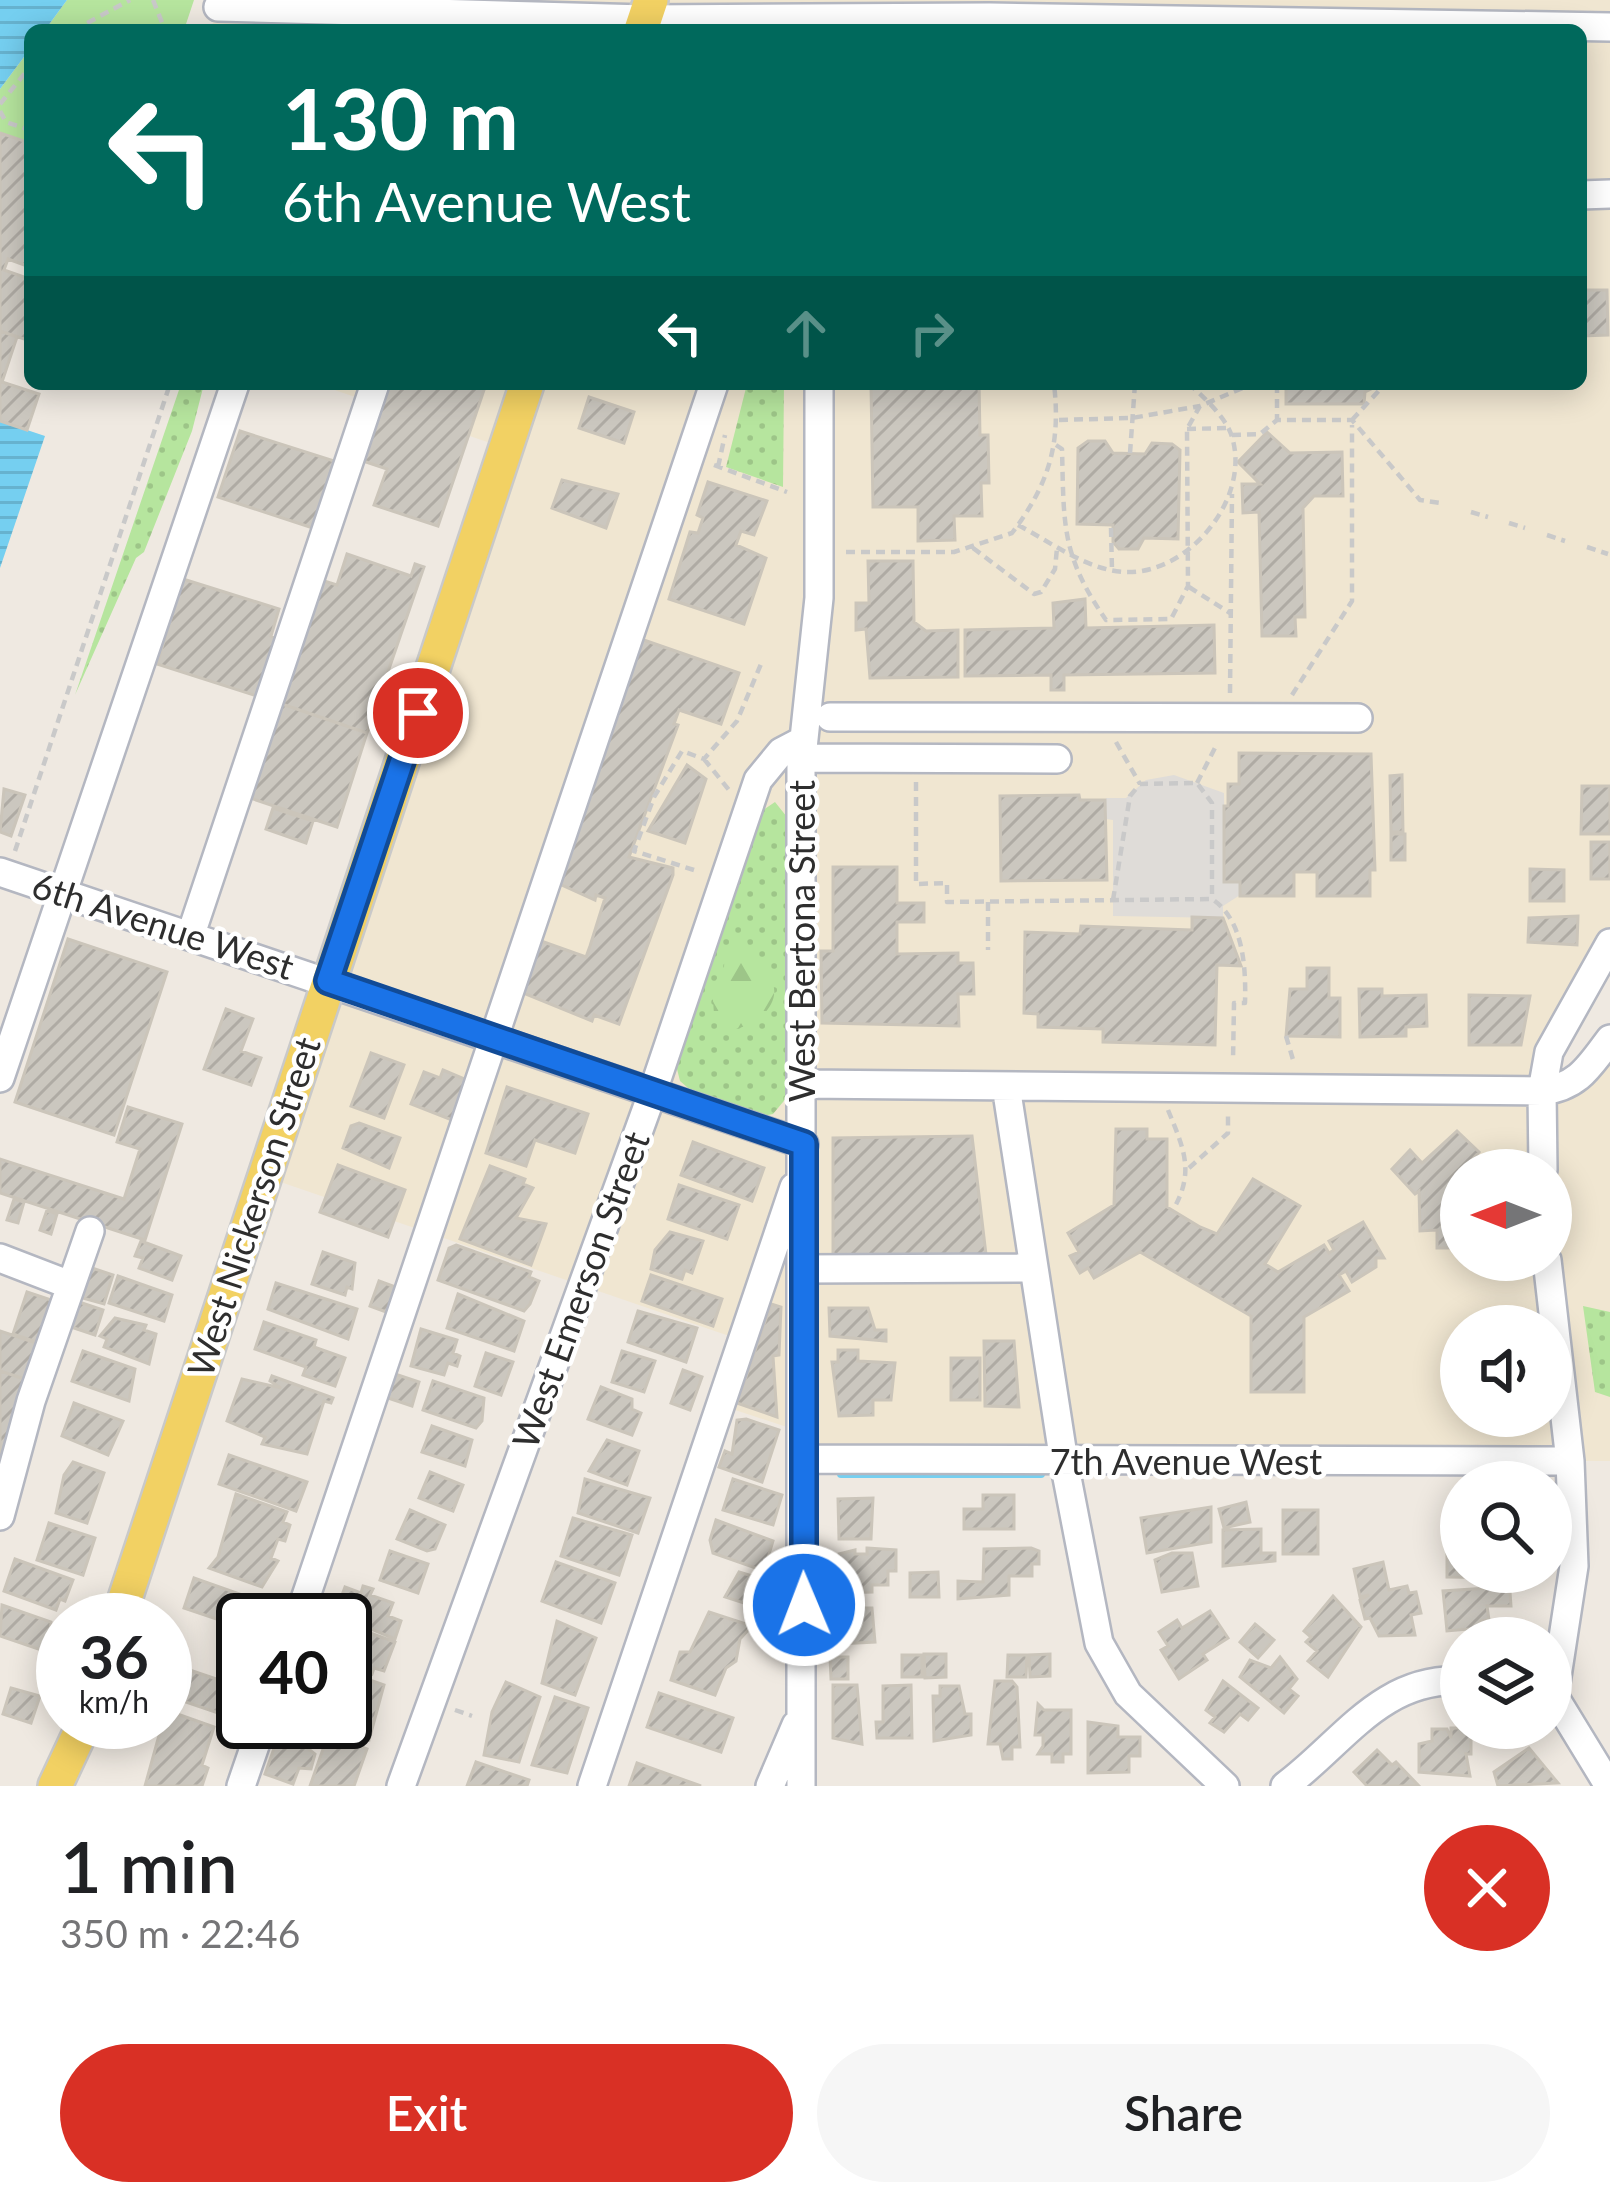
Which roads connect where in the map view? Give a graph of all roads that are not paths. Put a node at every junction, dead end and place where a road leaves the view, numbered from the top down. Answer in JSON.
{"nodes":[{"id":1,"x":218,"y":7,"type":"dead end"},
{"id":2,"x":990,"y":8,"type":"edge"},
{"id":3,"x":1165,"y":10,"type":"edge"},
{"id":4,"x":1512,"y":14,"type":"edge"},
{"id":5,"x":646,"y":16,"type":"edge"},
{"id":6,"x":818,"y":16,"type":"edge"},
{"id":7,"x":353,"y":22,"type":"edge"},
{"id":8,"x":496,"y":23,"type":"edge"},
{"id":9,"x":730,"y":24,"type":"edge"},
{"id":10,"x":1391,"y":24,"type":"edge"},
{"id":11,"x":1472,"y":24,"type":"edge"},
{"id":12,"x":1610,"y":27,"type":"edge"},
{"id":13,"x":233,"y":390,"type":"edge"},
{"id":14,"x":373,"y":390,"type":"edge"},
{"id":15,"x":525,"y":390,"type":"edge"},
{"id":16,"x":712,"y":390,"type":"edge"},
{"id":17,"x":819,"y":390,"type":"edge"},
{"id":18,"x":830,"y":717,"type":"dead end"},
{"id":19,"x":1358,"y":718,"type":"dead end"},
{"id":20,"x":802,"y":749,"type":"junction"},
{"id":21,"x":1057,"y":759,"type":"dead end"},
{"id":22,"x":0,"y":872,"type":"edge"},
{"id":23,"x":62,"y":892,"type":"junction"},
{"id":24,"x":191,"y":934,"type":"junction"},
{"id":25,"x":1610,"y":943,"type":"edge"},
{"id":26,"x":328,"y":981,"type":"junction"},
{"id":27,"x":497,"y":1037,"type":"junction"},
{"id":28,"x":1610,"y":1040,"type":"edge"},
{"id":29,"x":0,"y":1078,"type":"edge"},
{"id":30,"x":803,"y":1084,"type":"junction"},
{"id":31,"x":1006,"y":1086,"type":"junction"},
{"id":32,"x":1542,"y":1090,"type":"junction"},
{"id":33,"x":652,"y":1094,"type":"junction"},
{"id":34,"x":1543,"y":1149,"type":"edge"},
{"id":35,"x":803,"y":1153,"type":"junction"},
{"id":36,"x":90,"y":1231,"type":"dead end"},
{"id":37,"x":0,"y":1258,"type":"edge"},
{"id":38,"x":1032,"y":1268,"type":"junction"},
{"id":39,"x":802,"y":1269,"type":"junction"},
{"id":40,"x":1549,"y":1281,"type":"edge"},
{"id":41,"x":70,"y":1285,"type":"junction"},
{"id":42,"x":802,"y":1459,"type":"junction"},
{"id":43,"x":1440,"y":1461,"type":"edge"},
{"id":44,"x":1570,"y":1461,"type":"edge"},
{"id":45,"x":1064,"y":1462,"type":"junction"},
{"id":46,"x":1572,"y":1514,"type":"edge"},
{"id":47,"x":0,"y":1516,"type":"edge"},
{"id":48,"x":1572,"y":1578,"type":"edge"},
{"id":49,"x":127,"y":1593,"type":"edge"},
{"id":50,"x":307,"y":1593,"type":"edge"},
{"id":51,"x":1440,"y":1684,"type":"edge"},
{"id":52,"x":803,"y":1710,"type":"junction"},
{"id":53,"x":1572,"y":1727,"type":"edge"},
{"id":54,"x":73,"y":1749,"type":"edge"},
{"id":55,"x":254,"y":1749,"type":"edge"},
{"id":56,"x":56,"y":1786,"type":"edge"},
{"id":57,"x":242,"y":1786,"type":"edge"},
{"id":58,"x":400,"y":1786,"type":"edge"},
{"id":59,"x":592,"y":1786,"type":"edge"},
{"id":60,"x":770,"y":1786,"type":"edge"},
{"id":61,"x":801,"y":1786,"type":"edge"},
{"id":62,"x":1225,"y":1786,"type":"edge"},
{"id":63,"x":1285,"y":1786,"type":"edge"},
{"id":64,"x":1609,"y":1786,"type":"edge"}],
"edges":[{"from":1,"to":7,"type":"street"},
{"from":2,"to":3,"type":"street"},
{"from":2,"to":6,"type":"street"},
{"from":3,"to":10,"type":"street"},
{"from":4,"to":11,"type":"street"},
{"from":4,"to":12,"type":"street"},
{"from":5,"to":8,"type":"street"},
{"from":5,"to":9,"type":"street"},
{"from":6,"to":9,"type":"street"},
{"from":7,"to":8,"type":"street"},
{"from":13,"to":23,"type":"street"},
{"from":14,"to":24,"type":"street"},
{"from":15,"to":26,"type":"main road","name":"West Nickerson Street"},
{"from":16,"to":27,"type":"street"},
{"from":17,"to":20,"type":"street","name":"West Bertona Street"},
{"from":18,"to":19,"type":"street"},
{"from":20,"to":21,"type":"street"},
{"from":20,"to":30,"type":"street","name":"West Bertona Street"},
{"from":20,"to":33,"type":"street","name":"West Emerson Street"},
{"from":22,"to":23,"type":"street","name":"6th Avenue West"},
{"from":23,"to":24,"type":"street","name":"6th Avenue West"},
{"from":23,"to":29,"type":"street"},
{"from":24,"to":26,"type":"street","name":"6th Avenue West"},
{"from":25,"to":32,"type":"street"},
{"from":26,"to":27,"type":"street","name":"6th Avenue West"},
{"from":26,"to":49,"type":"main road","name":"West Nickerson Street"},
{"from":27,"to":33,"type":"street","name":"6th Avenue West"},
{"from":27,"to":50,"type":"street"},
{"from":28,"to":32,"type":"street"},
{"from":30,"to":31,"type":"street"},
{"from":30,"to":35,"type":"street","name":"West Bertona Street"},
{"from":31,"to":32,"type":"street"},
{"from":31,"to":38,"type":"street"},
{"from":32,"to":34,"type":"street"},
{"from":33,"to":35,"type":"street","name":"6th Avenue West"},
{"from":33,"to":58,"type":"street","name":"West Emerson Street"},
{"from":35,"to":39,"type":"street","name":"West Bertona Street"},
{"from":35,"to":59,"type":"street"},
{"from":36,"to":41,"type":"street"},
{"from":37,"to":41,"type":"street"},
{"from":38,"to":39,"type":"street"},
{"from":38,"to":45,"type":"street"},
{"from":39,"to":42,"type":"street","name":"West Bertona Street"},
{"from":40,"to":44,"type":"street"},
{"from":41,"to":47,"type":"street"},
{"from":42,"to":45,"type":"street","name":"7th Avenue West"},
{"from":42,"to":52,"type":"street","name":"West Bertona Street"},
{"from":43,"to":45,"type":"street","name":"7th Avenue West"},
{"from":45,"to":62,"type":"street"},
{"from":46,"to":48,"type":"street"},
{"from":51,"to":63,"type":"street"},
{"from":52,"to":60,"type":"street"},
{"from":52,"to":61,"type":"street","name":"West Bertona Street"},
{"from":53,"to":64,"type":"street"},
{"from":54,"to":56,"type":"main road"},
{"from":55,"to":57,"type":"street"}]}
